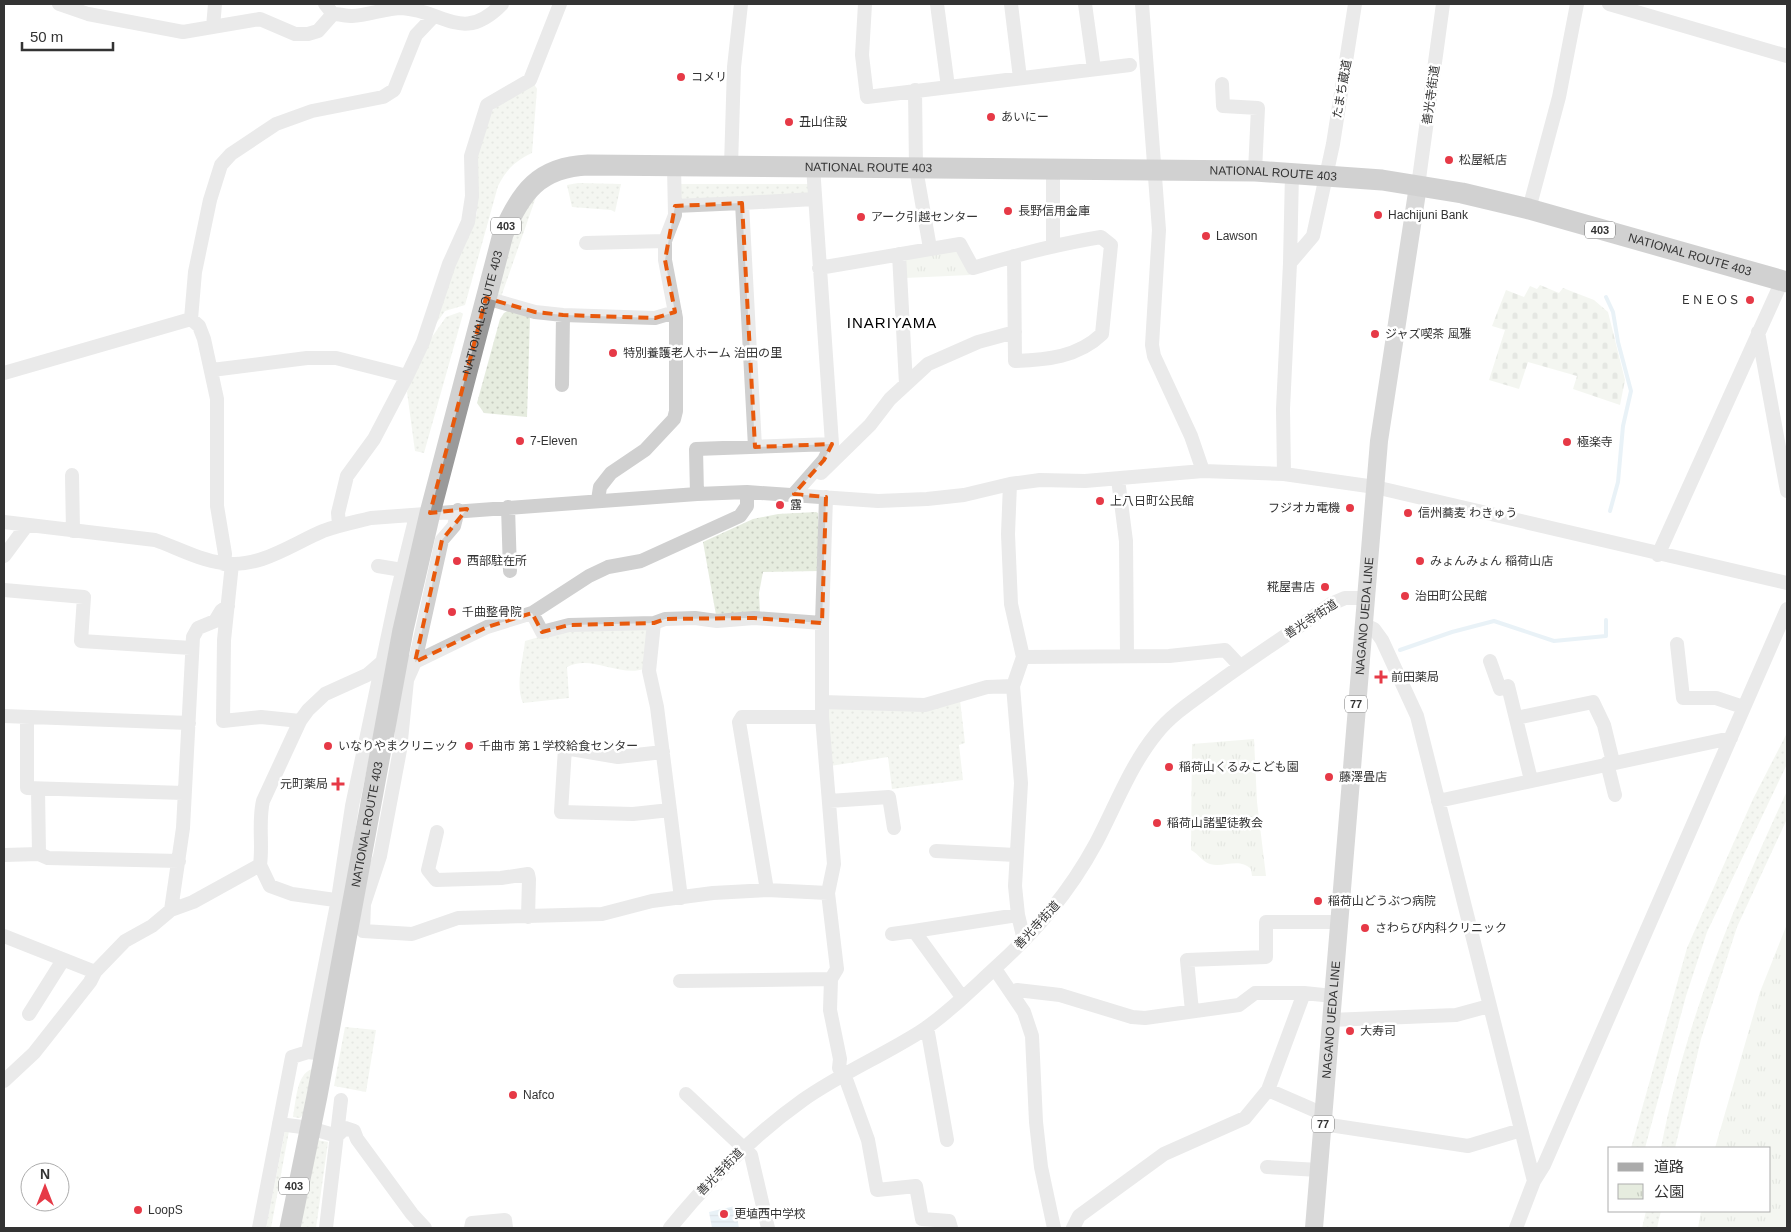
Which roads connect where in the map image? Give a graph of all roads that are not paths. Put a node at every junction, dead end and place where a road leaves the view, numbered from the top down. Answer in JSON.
{"nodes":[{"id":1,"x":59,"y":4,"type":"edge"},
{"id":2,"x":215,"y":4,"type":"edge"},
{"id":3,"x":502,"y":4,"type":"edge"},
{"id":4,"x":560,"y":4,"type":"edge"},
{"id":5,"x":741,"y":4,"type":"edge"},
{"id":6,"x":865,"y":4,"type":"edge"},
{"id":7,"x":937,"y":4,"type":"edge"},
{"id":8,"x":1011,"y":4,"type":"edge"},
{"id":9,"x":1086,"y":4,"type":"edge"},
{"id":10,"x":1142,"y":4,"type":"edge"},
{"id":11,"x":1355,"y":4,"type":"edge"},
{"id":12,"x":1443,"y":4,"type":"edge"},
{"id":13,"x":1577,"y":4,"type":"edge"},
{"id":14,"x":1610,"y":4,"type":"edge"},
{"id":15,"x":89,"y":9,"type":"edge"},
{"id":16,"x":329,"y":9,"type":"edge"},
{"id":17,"x":434,"y":16,"type":"junction"},
{"id":18,"x":213,"y":27,"type":"junction"},
{"id":19,"x":1787,"y":56,"type":"edge"},
{"id":20,"x":1130,"y":65,"type":"dead end"},
{"id":21,"x":1094,"y":69,"type":"junction"},
{"id":22,"x":1020,"y":78,"type":"junction"},
{"id":23,"x":1222,"y":84,"type":"dead end"},
{"id":24,"x":948,"y":87,"type":"junction"},
{"id":25,"x":915,"y":90,"type":"junction"},
{"id":26,"x":674,"y":166,"type":"junction"},
{"id":27,"x":731,"y":166,"type":"junction"},
{"id":28,"x":813,"y":166,"type":"junction"},
{"id":29,"x":916,"y":169,"type":"junction"},
{"id":30,"x":1053,"y":169,"type":"junction"},
{"id":31,"x":1155,"y":170,"type":"junction"},
{"id":32,"x":1255,"y":171,"type":"junction"},
{"id":33,"x":1292,"y":173,"type":"junction"},
{"id":34,"x":1326,"y":175,"type":"junction"},
{"id":35,"x":1418,"y":186,"type":"junction"},
{"id":36,"x":814,"y":199,"type":"junction"},
{"id":37,"x":742,"y":203,"type":"junction"},
{"id":38,"x":675,"y":206,"type":"junction"},
{"id":39,"x":1528,"y":209,"type":"junction"},
{"id":40,"x":666,"y":241,"type":"junction"},
{"id":41,"x":586,"y":243,"type":"dead end"},
{"id":42,"x":1053,"y":245,"type":"junction"},
{"id":43,"x":930,"y":248,"type":"junction"},
{"id":44,"x":899,"y":254,"type":"junction"},
{"id":45,"x":1014,"y":256,"type":"junction"},
{"id":46,"x":1290,"y":263,"type":"junction"},
{"id":47,"x":819,"y":268,"type":"junction"},
{"id":48,"x":1785,"y":278,"type":"edge"},
{"id":49,"x":486,"y":298,"type":"junction"},
{"id":50,"x":675,"y":312,"type":"junction"},
{"id":51,"x":563,"y":315,"type":"junction"},
{"id":52,"x":191,"y":319,"type":"junction"},
{"id":53,"x":1015,"y":332,"type":"junction"},
{"id":54,"x":1758,"y":332,"type":"junction"},
{"id":55,"x":212,"y":370,"type":"junction"},
{"id":56,"x":4,"y":373,"type":"edge"},
{"id":57,"x":407,"y":376,"type":"junction"},
{"id":58,"x":906,"y":384,"type":"junction"},
{"id":59,"x":562,"y":385,"type":"dead end"},
{"id":60,"x":832,"y":444,"type":"junction"},
{"id":61,"x":755,"y":447,"type":"junction"},
{"id":62,"x":1202,"y":471,"type":"junction"},
{"id":63,"x":1284,"y":474,"type":"junction"},
{"id":64,"x":72,"y":475,"type":"dead end"},
{"id":65,"x":1118,"y":478,"type":"junction"},
{"id":66,"x":1010,"y":484,"type":"junction"},
{"id":67,"x":1375,"y":487,"type":"junction"},
{"id":68,"x":1787,"y":491,"type":"edge"},
{"id":69,"x":747,"y":492,"type":"junction"},
{"id":70,"x":697,"y":494,"type":"junction"},
{"id":71,"x":799,"y":494,"type":"junction"},
{"id":72,"x":826,"y":497,"type":"junction"},
{"id":73,"x":598,"y":500,"type":"junction"},
{"id":74,"x":508,"y":507,"type":"junction"},
{"id":75,"x":458,"y":510,"type":"junction"},
{"id":76,"x":422,"y":519,"type":"junction"},
{"id":77,"x":4,"y":522,"type":"edge"},
{"id":78,"x":27,"y":525,"type":"junction"},
{"id":79,"x":340,"y":525,"type":"junction"},
{"id":80,"x":74,"y":531,"type":"junction"},
{"id":81,"x":1658,"y":555,"type":"junction"},
{"id":82,"x":4,"y":556,"type":"edge"},
{"id":83,"x":228,"y":564,"type":"junction"},
{"id":84,"x":378,"y":566,"type":"dead end"},
{"id":85,"x":402,"y":570,"type":"junction"},
{"id":86,"x":510,"y":571,"type":"dead end"},
{"id":87,"x":1787,"y":583,"type":"edge"},
{"id":88,"x":4,"y":590,"type":"edge"},
{"id":89,"x":1365,"y":598,"type":"junction"},
{"id":90,"x":228,"y":606,"type":"junction"},
{"id":91,"x":1787,"y":609,"type":"edge"},
{"id":92,"x":532,"y":613,"type":"junction"},
{"id":93,"x":654,"y":623,"type":"junction"},
{"id":94,"x":822,"y":623,"type":"junction"},
{"id":95,"x":1363,"y":624,"type":"junction"},
{"id":96,"x":1677,"y":644,"type":"dead end"},
{"id":97,"x":191,"y":648,"type":"junction"},
{"id":98,"x":1127,"y":656,"type":"junction"},
{"id":99,"x":1023,"y":657,"type":"junction"},
{"id":100,"x":1490,"y":661,"type":"dead end"},
{"id":101,"x":398,"y":662,"type":"junction"},
{"id":102,"x":1240,"y":666,"type":"junction"},
{"id":103,"x":1013,"y":686,"type":"junction"},
{"id":104,"x":822,"y":702,"type":"junction"},
{"id":105,"x":1743,"y":708,"type":"junction"},
{"id":106,"x":4,"y":716,"type":"edge"},
{"id":107,"x":27,"y":717,"type":"junction"},
{"id":108,"x":822,"y":717,"type":"junction"},
{"id":109,"x":1516,"y":718,"type":"junction"},
{"id":110,"x":300,"y":721,"type":"junction"},
{"id":111,"x":188,"y":722,"type":"junction"},
{"id":112,"x":1731,"y":738,"type":"junction"},
{"id":113,"x":663,"y":752,"type":"junction"},
{"id":114,"x":1610,"y":763,"type":"junction"},
{"id":115,"x":1531,"y":780,"type":"junction"},
{"id":116,"x":38,"y":789,"type":"junction"},
{"id":117,"x":184,"y":793,"type":"junction"},
{"id":118,"x":1615,"y":795,"type":"dead end"},
{"id":119,"x":829,"y":801,"type":"junction"},
{"id":120,"x":1438,"y":801,"type":"junction"},
{"id":121,"x":670,"y":810,"type":"junction"},
{"id":122,"x":894,"y":828,"type":"dead end"},
{"id":123,"x":437,"y":832,"type":"dead end"},
{"id":124,"x":936,"y":851,"type":"dead end"},
{"id":125,"x":39,"y":854,"type":"junction"},
{"id":126,"x":4,"y":855,"type":"edge"},
{"id":127,"x":1016,"y":855,"type":"junction"},
{"id":128,"x":179,"y":861,"type":"junction"},
{"id":129,"x":260,"y":865,"type":"junction"},
{"id":130,"x":767,"y":890,"type":"junction"},
{"id":131,"x":828,"y":893,"type":"junction"},
{"id":132,"x":681,"y":898,"type":"junction"},
{"id":133,"x":352,"y":901,"type":"junction"},
{"id":134,"x":171,"y":910,"type":"junction"},
{"id":135,"x":1018,"y":915,"type":"junction"},
{"id":136,"x":528,"y":917,"type":"junction"},
{"id":137,"x":1338,"y":922,"type":"junction"},
{"id":138,"x":914,"y":931,"type":"junction"},
{"id":139,"x":892,"y":934,"type":"dead end"},
{"id":140,"x":4,"y":936,"type":"edge"},
{"id":141,"x":1024,"y":940,"type":"junction"},
{"id":142,"x":63,"y":960,"type":"junction"},
{"id":143,"x":995,"y":969,"type":"junction"},
{"id":144,"x":95,"y":972,"type":"junction"},
{"id":145,"x":831,"y":979,"type":"junction"},
{"id":146,"x":680,"y":982,"type":"dead end"},
{"id":147,"x":1012,"y":993,"type":"junction"},
{"id":148,"x":1304,"y":993,"type":"junction"},
{"id":149,"x":1332,"y":996,"type":"junction"},
{"id":150,"x":962,"y":997,"type":"junction"},
{"id":151,"x":1489,"y":1006,"type":"junction"},
{"id":152,"x":1192,"y":1011,"type":"junction"},
{"id":153,"x":29,"y":1014,"type":"dead end"},
{"id":154,"x":1330,"y":1020,"type":"junction"},
{"id":155,"x":926,"y":1027,"type":"junction"},
{"id":156,"x":316,"y":1053,"type":"junction"},
{"id":157,"x":843,"y":1075,"type":"junction"},
{"id":158,"x":4,"y":1080,"type":"edge"},
{"id":159,"x":1268,"y":1090,"type":"junction"},
{"id":160,"x":686,"y":1094,"type":"dead end"},
{"id":161,"x":341,"y":1100,"type":"dead end"},
{"id":162,"x":1323,"y":1118,"type":"junction"},
{"id":163,"x":279,"y":1124,"type":"junction"},
{"id":164,"x":1521,"y":1130,"type":"junction"},
{"id":165,"x":308,"y":1136,"type":"junction"},
{"id":166,"x":338,"y":1136,"type":"junction"},
{"id":167,"x":947,"y":1140,"type":"dead end"},
{"id":168,"x":743,"y":1148,"type":"junction"},
{"id":169,"x":1267,"y":1167,"type":"dead end"},
{"id":170,"x":1319,"y":1170,"type":"junction"},
{"id":171,"x":1534,"y":1181,"type":"junction"},
{"id":172,"x":259,"y":1228,"type":"edge"},
{"id":173,"x":282,"y":1228,"type":"edge"},
{"id":174,"x":290,"y":1228,"type":"edge"},
{"id":175,"x":326,"y":1228,"type":"edge"},
{"id":176,"x":425,"y":1228,"type":"edge"},
{"id":177,"x":471,"y":1228,"type":"edge"},
{"id":178,"x":506,"y":1228,"type":"edge"},
{"id":179,"x":670,"y":1228,"type":"edge"},
{"id":180,"x":768,"y":1228,"type":"edge"},
{"id":181,"x":951,"y":1228,"type":"edge"},
{"id":182,"x":1054,"y":1228,"type":"edge"},
{"id":183,"x":1072,"y":1228,"type":"edge"},
{"id":184,"x":1314,"y":1228,"type":"edge"},
{"id":185,"x":1516,"y":1228,"type":"edge"}],
"edges":[{"from":1,"to":15,"type":"street"},
{"from":2,"to":18,"type":"street"},
{"from":3,"to":17,"type":"street"},
{"from":4,"to":57,"type":"street"},
{"from":5,"to":27,"type":"street"},
{"from":6,"to":25,"type":"street"},
{"from":7,"to":24,"type":"street"},
{"from":8,"to":22,"type":"street"},
{"from":9,"to":21,"type":"street"},
{"from":10,"to":31,"type":"street"},
{"from":11,"to":34,"type":"street","name":"たまち蔵道"},
{"from":12,"to":35,"type":"street","name":"善光寺街道"},
{"from":13,"to":39,"type":"street"},
{"from":14,"to":19,"type":"street"},
{"from":15,"to":18,"type":"street"},
{"from":16,"to":17,"type":"street"},
{"from":16,"to":18,"type":"street"},
{"from":17,"to":52,"type":"street"},
{"from":20,"to":21,"type":"street"},
{"from":21,"to":22,"type":"street"},
{"from":22,"to":24,"type":"street"},
{"from":23,"to":32,"type":"street"},
{"from":24,"to":25,"type":"street"},
{"from":25,"to":29,"type":"street"},
{"from":26,"to":27,"type":"highway","name":"NATIONAL ROUTE 403","number":"403"},
{"from":26,"to":38,"type":"street"},
{"from":26,"to":49,"type":"highway","name":"NATIONAL ROUTE 403","number":"403"},
{"from":27,"to":28,"type":"highway","name":"NATIONAL ROUTE 403","number":"403"},
{"from":28,"to":29,"type":"highway","name":"NATIONAL ROUTE 403","number":"403"},
{"from":28,"to":36,"type":"street"},
{"from":29,"to":30,"type":"highway","name":"NATIONAL ROUTE 403","number":"403"},
{"from":29,"to":43,"type":"street"},
{"from":30,"to":31,"type":"highway","name":"NATIONAL ROUTE 403","number":"403"},
{"from":30,"to":42,"type":"street"},
{"from":31,"to":32,"type":"highway","name":"NATIONAL ROUTE 403","number":"403"},
{"from":31,"to":62,"type":"street"},
{"from":32,"to":33,"type":"highway","name":"NATIONAL ROUTE 403","number":"403"},
{"from":33,"to":34,"type":"highway","name":"NATIONAL ROUTE 403","number":"403"},
{"from":33,"to":46,"type":"street"},
{"from":34,"to":35,"type":"highway","name":"NATIONAL ROUTE 403","number":"403"},
{"from":34,"to":46,"type":"street","name":"たまち蔵道"},
{"from":35,"to":39,"type":"highway","name":"NATIONAL ROUTE 403","number":"403"},
{"from":35,"to":67,"type":"main road","name":"NAGANO UEDA LINE","number":"77"},
{"from":36,"to":37,"type":"street"},
{"from":36,"to":47,"type":"street"},
{"from":37,"to":38,"type":"street"},
{"from":37,"to":61,"type":"street"},
{"from":38,"to":40,"type":"street"},
{"from":39,"to":48,"type":"highway","name":"NATIONAL ROUTE 403","number":"403"},
{"from":40,"to":41,"type":"street"},
{"from":40,"to":50,"type":"street"},
{"from":42,"to":45,"type":"street"},
{"from":42,"to":53,"type":"street"},
{"from":43,"to":44,"type":"street"},
{"from":43,"to":45,"type":"street"},
{"from":44,"to":47,"type":"street"},
{"from":44,"to":58,"type":"street"},
{"from":45,"to":53,"type":"street"},
{"from":46,"to":63,"type":"street"},
{"from":47,"to":60,"type":"street"},
{"from":48,"to":54,"type":"street"},
{"from":49,"to":51,"type":"street"},
{"from":49,"to":76,"type":"highway","name":"NATIONAL ROUTE 403","number":"403"},
{"from":50,"to":51,"type":"street"},
{"from":50,"to":73,"type":"street"},
{"from":51,"to":59,"type":"street"},
{"from":52,"to":55,"type":"street"},
{"from":52,"to":56,"type":"street"},
{"from":53,"to":58,"type":"street"},
{"from":54,"to":68,"type":"street"},
{"from":54,"to":81,"type":"street"},
{"from":55,"to":57,"type":"street"},
{"from":55,"to":83,"type":"street"},
{"from":57,"to":79,"type":"street"},
{"from":58,"to":71,"type":"street"},
{"from":60,"to":61,"type":"street"},
{"from":60,"to":71,"type":"street"},
{"from":61,"to":70,"type":"street"},
{"from":62,"to":63,"type":"street"},
{"from":62,"to":65,"type":"street"},
{"from":63,"to":67,"type":"street"},
{"from":64,"to":80,"type":"street"},
{"from":65,"to":66,"type":"street"},
{"from":65,"to":98,"type":"street"},
{"from":66,"to":72,"type":"street"},
{"from":66,"to":99,"type":"street"},
{"from":67,"to":81,"type":"street"},
{"from":67,"to":89,"type":"main road","name":"NAGANO UEDA LINE","number":"77"},
{"from":69,"to":70,"type":"street"},
{"from":69,"to":71,"type":"street"},
{"from":69,"to":92,"type":"street"},
{"from":70,"to":73,"type":"street"},
{"from":71,"to":72,"type":"street"},
{"from":72,"to":94,"type":"street"},
{"from":73,"to":74,"type":"street"},
{"from":74,"to":75,"type":"street"},
{"from":74,"to":86,"type":"street"},
{"from":75,"to":76,"type":"street"},
{"from":75,"to":101,"type":"street"},
{"from":76,"to":79,"type":"street"},
{"from":76,"to":85,"type":"street"},
{"from":76,"to":101,"type":"highway","name":"NATIONAL ROUTE 403","number":"403"},
{"from":77,"to":78,"type":"street"},
{"from":78,"to":80,"type":"street"},
{"from":78,"to":82,"type":"street"},
{"from":79,"to":83,"type":"street"},
{"from":80,"to":83,"type":"street"},
{"from":81,"to":87,"type":"street"},
{"from":83,"to":90,"type":"street"},
{"from":84,"to":85,"type":"street"},
{"from":85,"to":101,"type":"street"},
{"from":88,"to":97,"type":"street"},
{"from":89,"to":95,"type":"main road","name":"NAGANO UEDA LINE","number":"77"},
{"from":89,"to":102,"type":"street","name":"善光寺街道"},
{"from":90,"to":97,"type":"street"},
{"from":90,"to":110,"type":"street"},
{"from":91,"to":105,"type":"street"},
{"from":92,"to":93,"type":"street"},
{"from":92,"to":101,"type":"street"},
{"from":93,"to":94,"type":"street"},
{"from":93,"to":113,"type":"street"},
{"from":94,"to":104,"type":"street"},
{"from":95,"to":120,"type":"street"},
{"from":95,"to":137,"type":"main road","name":"NAGANO UEDA LINE","number":"77"},
{"from":96,"to":105,"type":"street"},
{"from":97,"to":111,"type":"street"},
{"from":98,"to":99,"type":"street"},
{"from":98,"to":102,"type":"street"},
{"from":99,"to":103,"type":"street"},
{"from":100,"to":109,"type":"street"},
{"from":101,"to":110,"type":"street"},
{"from":101,"to":133,"type":"highway","name":"NATIONAL ROUTE 403","number":"403"},
{"from":102,"to":141,"type":"street","name":"善光寺街道"},
{"from":103,"to":104,"type":"street"},
{"from":103,"to":127,"type":"street"},
{"from":104,"to":108,"type":"street"},
{"from":105,"to":112,"type":"street"},
{"from":106,"to":107,"type":"street"},
{"from":107,"to":111,"type":"street"},
{"from":107,"to":116,"type":"street"},
{"from":108,"to":119,"type":"street"},
{"from":108,"to":130,"type":"street"},
{"from":109,"to":114,"type":"street"},
{"from":109,"to":115,"type":"street"},
{"from":110,"to":129,"type":"street"},
{"from":111,"to":117,"type":"street"},
{"from":112,"to":114,"type":"street"},
{"from":112,"to":171,"type":"street"},
{"from":113,"to":121,"type":"street"},
{"from":113,"to":121,"type":"street"},
{"from":114,"to":115,"type":"street"},
{"from":114,"to":118,"type":"street"},
{"from":115,"to":120,"type":"street"},
{"from":116,"to":117,"type":"street"},
{"from":116,"to":125,"type":"street"},
{"from":117,"to":128,"type":"street"},
{"from":119,"to":122,"type":"street"},
{"from":119,"to":131,"type":"street"},
{"from":120,"to":151,"type":"street"},
{"from":121,"to":132,"type":"street"},
{"from":123,"to":136,"type":"street"},
{"from":124,"to":127,"type":"street"},
{"from":125,"to":126,"type":"street"},
{"from":125,"to":128,"type":"street"},
{"from":127,"to":135,"type":"street"},
{"from":128,"to":134,"type":"street"},
{"from":129,"to":133,"type":"street"},
{"from":129,"to":134,"type":"street"},
{"from":130,"to":131,"type":"street"},
{"from":130,"to":132,"type":"street"},
{"from":131,"to":145,"type":"street"},
{"from":132,"to":136,"type":"street"},
{"from":133,"to":136,"type":"street"},
{"from":133,"to":156,"type":"highway","name":"NATIONAL ROUTE 403","number":"403"},
{"from":134,"to":144,"type":"street"},
{"from":135,"to":138,"type":"street"},
{"from":135,"to":141,"type":"street"},
{"from":137,"to":149,"type":"main road","name":"NAGANO UEDA LINE","number":"77"},
{"from":137,"to":152,"type":"street"},
{"from":138,"to":139,"type":"street"},
{"from":138,"to":150,"type":"street"},
{"from":140,"to":142,"type":"street"},
{"from":141,"to":143,"type":"street","name":"善光寺街道"},
{"from":142,"to":144,"type":"street"},
{"from":142,"to":153,"type":"street"},
{"from":143,"to":147,"type":"street"},
{"from":143,"to":150,"type":"street","name":"善光寺街道"},
{"from":144,"to":158,"type":"street"},
{"from":145,"to":146,"type":"street"},
{"from":145,"to":157,"type":"street"},
{"from":147,"to":152,"type":"street"},
{"from":147,"to":182,"type":"street"},
{"from":148,"to":149,"type":"street"},
{"from":148,"to":152,"type":"street"},
{"from":148,"to":159,"type":"street"},
{"from":149,"to":154,"type":"main road","name":"NAGANO UEDA LINE","number":"77"},
{"from":150,"to":155,"type":"street","name":"善光寺街道"},
{"from":151,"to":154,"type":"street"},
{"from":151,"to":164,"type":"street"},
{"from":154,"to":162,"type":"main road","name":"NAGANO UEDA LINE","number":"77"},
{"from":155,"to":157,"type":"street","name":"善光寺街道"},
{"from":155,"to":167,"type":"street"},
{"from":156,"to":163,"type":"street"},
{"from":156,"to":165,"type":"highway","name":"NATIONAL ROUTE 403","number":"403"},
{"from":157,"to":168,"type":"street","name":"善光寺街道"},
{"from":157,"to":181,"type":"street"},
{"from":159,"to":162,"type":"street"},
{"from":159,"to":183,"type":"street"},
{"from":160,"to":168,"type":"street"},
{"from":161,"to":166,"type":"street"},
{"from":162,"to":164,"type":"street"},
{"from":162,"to":170,"type":"main road","name":"NAGANO UEDA LINE","number":"77"},
{"from":163,"to":165,"type":"street"},
{"from":163,"to":172,"type":"street"},
{"from":164,"to":171,"type":"street"},
{"from":165,"to":166,"type":"street"},
{"from":165,"to":173,"type":"highway","number":"403"},
{"from":165,"to":174,"type":"highway","number":"403"},
{"from":166,"to":175,"type":"street"},
{"from":166,"to":176,"type":"street"},
{"from":168,"to":179,"type":"street","name":"善光寺街道"},
{"from":168,"to":180,"type":"street"},
{"from":169,"to":170,"type":"street"},
{"from":170,"to":184,"type":"main road","name":"NAGANO UEDA LINE","number":"77"},
{"from":171,"to":185,"type":"street"},
{"from":177,"to":178,"type":"street"}]}
